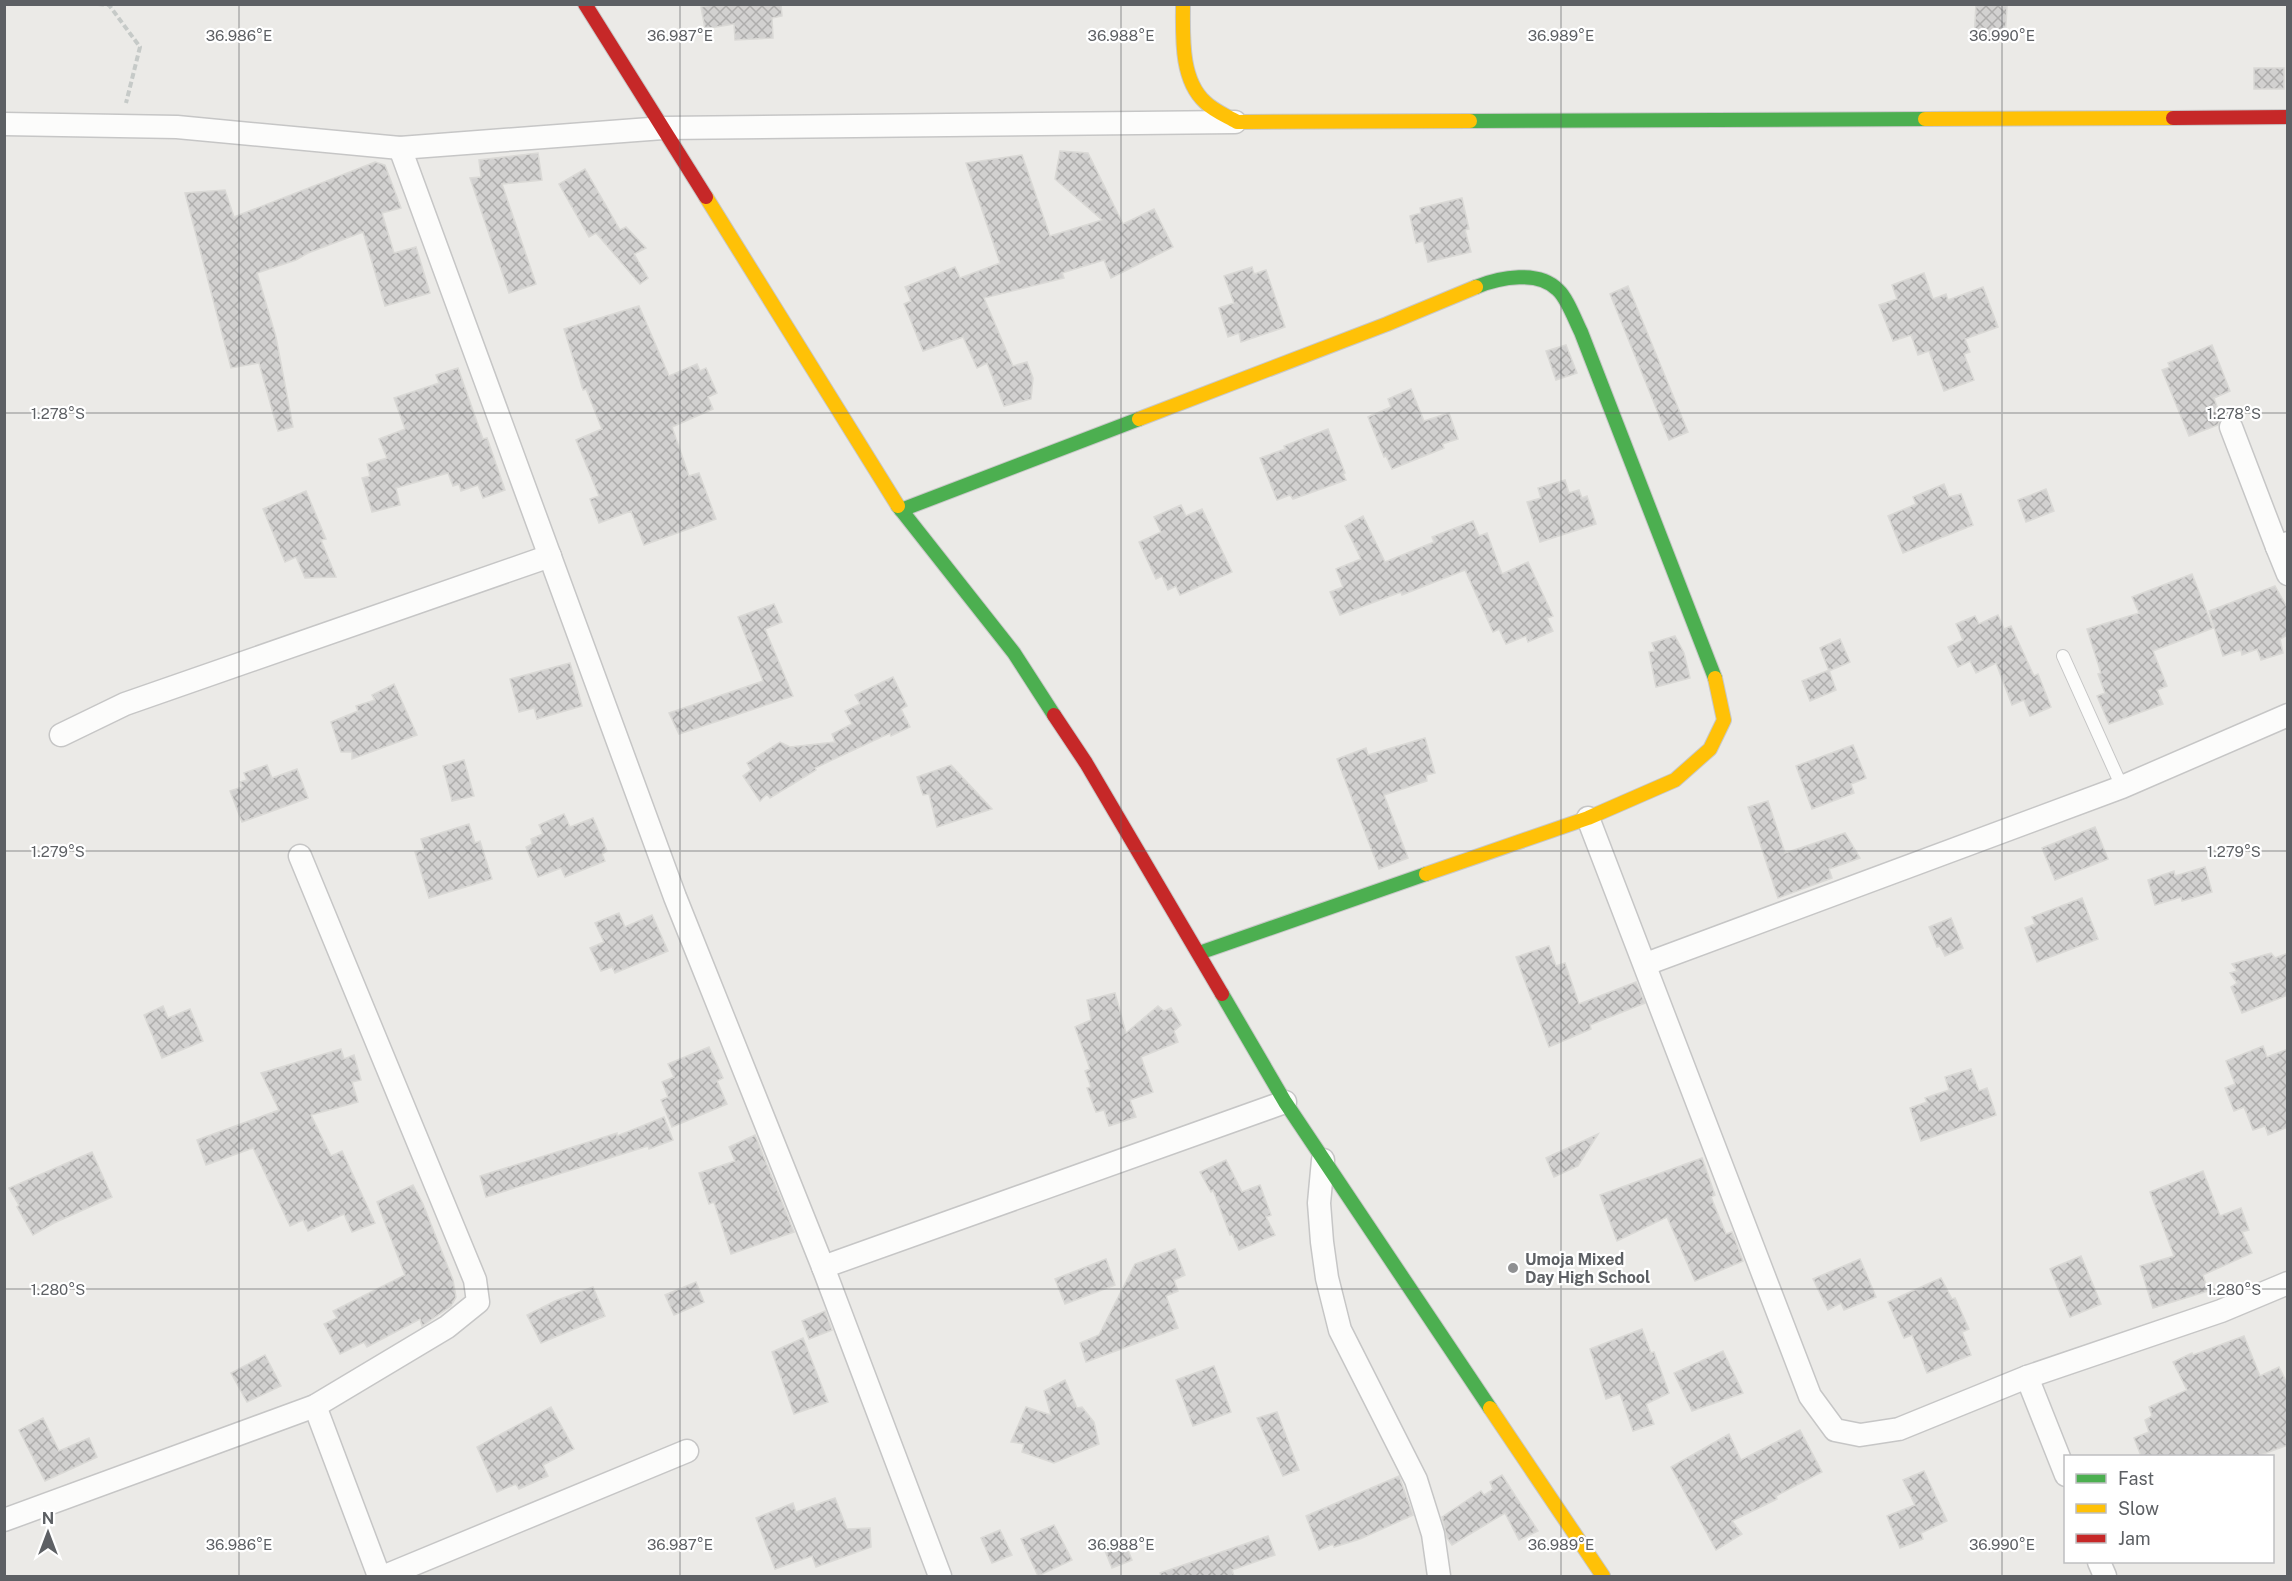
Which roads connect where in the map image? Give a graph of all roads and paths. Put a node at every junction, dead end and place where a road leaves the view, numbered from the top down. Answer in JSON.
{"nodes":[{"id":1,"x":98,"y":4,"type":"edge"},
{"id":2,"x":585,"y":4,"type":"edge"},
{"id":3,"x":1183,"y":4,"type":"edge"},
{"id":4,"x":125,"y":108,"type":"dead end"},
{"id":5,"x":2288,"y":117,"type":"edge"},
{"id":6,"x":1237,"y":122,"type":"junction"},
{"id":7,"x":4,"y":124,"type":"edge"},
{"id":8,"x":663,"y":128,"type":"junction"},
{"id":9,"x":400,"y":148,"type":"junction"},
{"id":10,"x":2231,"y":427,"type":"dead end"},
{"id":11,"x":901,"y":510,"type":"junction"},
{"id":12,"x":2282,"y":545,"type":"edge"},
{"id":13,"x":550,"y":556,"type":"junction"},
{"id":14,"x":2288,"y":574,"type":"edge"},
{"id":15,"x":2063,"y":656,"type":"dead end"},
{"id":16,"x":2288,"y":716,"type":"edge"},
{"id":17,"x":61,"y":735,"type":"dead end"},
{"id":18,"x":2122,"y":787,"type":"junction"},
{"id":19,"x":1588,"y":818,"type":"junction"},
{"id":20,"x":300,"y":856,"type":"dead end"},
{"id":21,"x":1199,"y":952,"type":"junction"},
{"id":22,"x":1646,"y":964,"type":"junction"},
{"id":23,"x":1285,"y":1102,"type":"junction"},
{"id":24,"x":1323,"y":1160,"type":"junction"},
{"id":25,"x":823,"y":1267,"type":"junction"},
{"id":26,"x":2288,"y":1283,"type":"edge"},
{"id":27,"x":2027,"y":1377,"type":"junction"},
{"id":28,"x":315,"y":1406,"type":"junction"},
{"id":29,"x":687,"y":1451,"type":"dead end"},
{"id":30,"x":2064,"y":1470,"type":"edge"},
{"id":31,"x":4,"y":1520,"type":"edge"},
{"id":32,"x":380,"y":1576,"type":"edge"},
{"id":33,"x":385,"y":1576,"type":"edge"},
{"id":34,"x":940,"y":1576,"type":"edge"},
{"id":35,"x":1439,"y":1576,"type":"edge"},
{"id":36,"x":1603,"y":1576,"type":"edge"}],
"edges":[{"from":1,"to":4,"type":"path"},
{"from":2,"to":8,"type":"street"},
{"from":3,"to":6,"type":"street"},
{"from":5,"to":6,"type":"street"},
{"from":6,"to":8,"type":"street"},
{"from":7,"to":9,"type":"street"},
{"from":8,"to":9,"type":"street"},
{"from":8,"to":11,"type":"street"},
{"from":9,"to":13,"type":"street"},
{"from":10,"to":12,"type":"street"},
{"from":11,"to":19,"type":"street"},
{"from":11,"to":21,"type":"street"},
{"from":12,"to":14,"type":"street"},
{"from":13,"to":17,"type":"street"},
{"from":13,"to":25,"type":"street"},
{"from":15,"to":18,"type":"lane"},
{"from":16,"to":18,"type":"street"},
{"from":18,"to":22,"type":"street"},
{"from":19,"to":21,"type":"street"},
{"from":19,"to":22,"type":"street"},
{"from":20,"to":28,"type":"street"},
{"from":21,"to":23,"type":"street"},
{"from":22,"to":27,"type":"street"},
{"from":23,"to":24,"type":"street"},
{"from":23,"to":25,"type":"street"},
{"from":24,"to":35,"type":"street"},
{"from":24,"to":36,"type":"street"},
{"from":25,"to":34,"type":"street"},
{"from":26,"to":27,"type":"street"},
{"from":27,"to":30,"type":"street"},
{"from":28,"to":31,"type":"street"},
{"from":28,"to":32,"type":"street"},
{"from":29,"to":33,"type":"street"}]}
